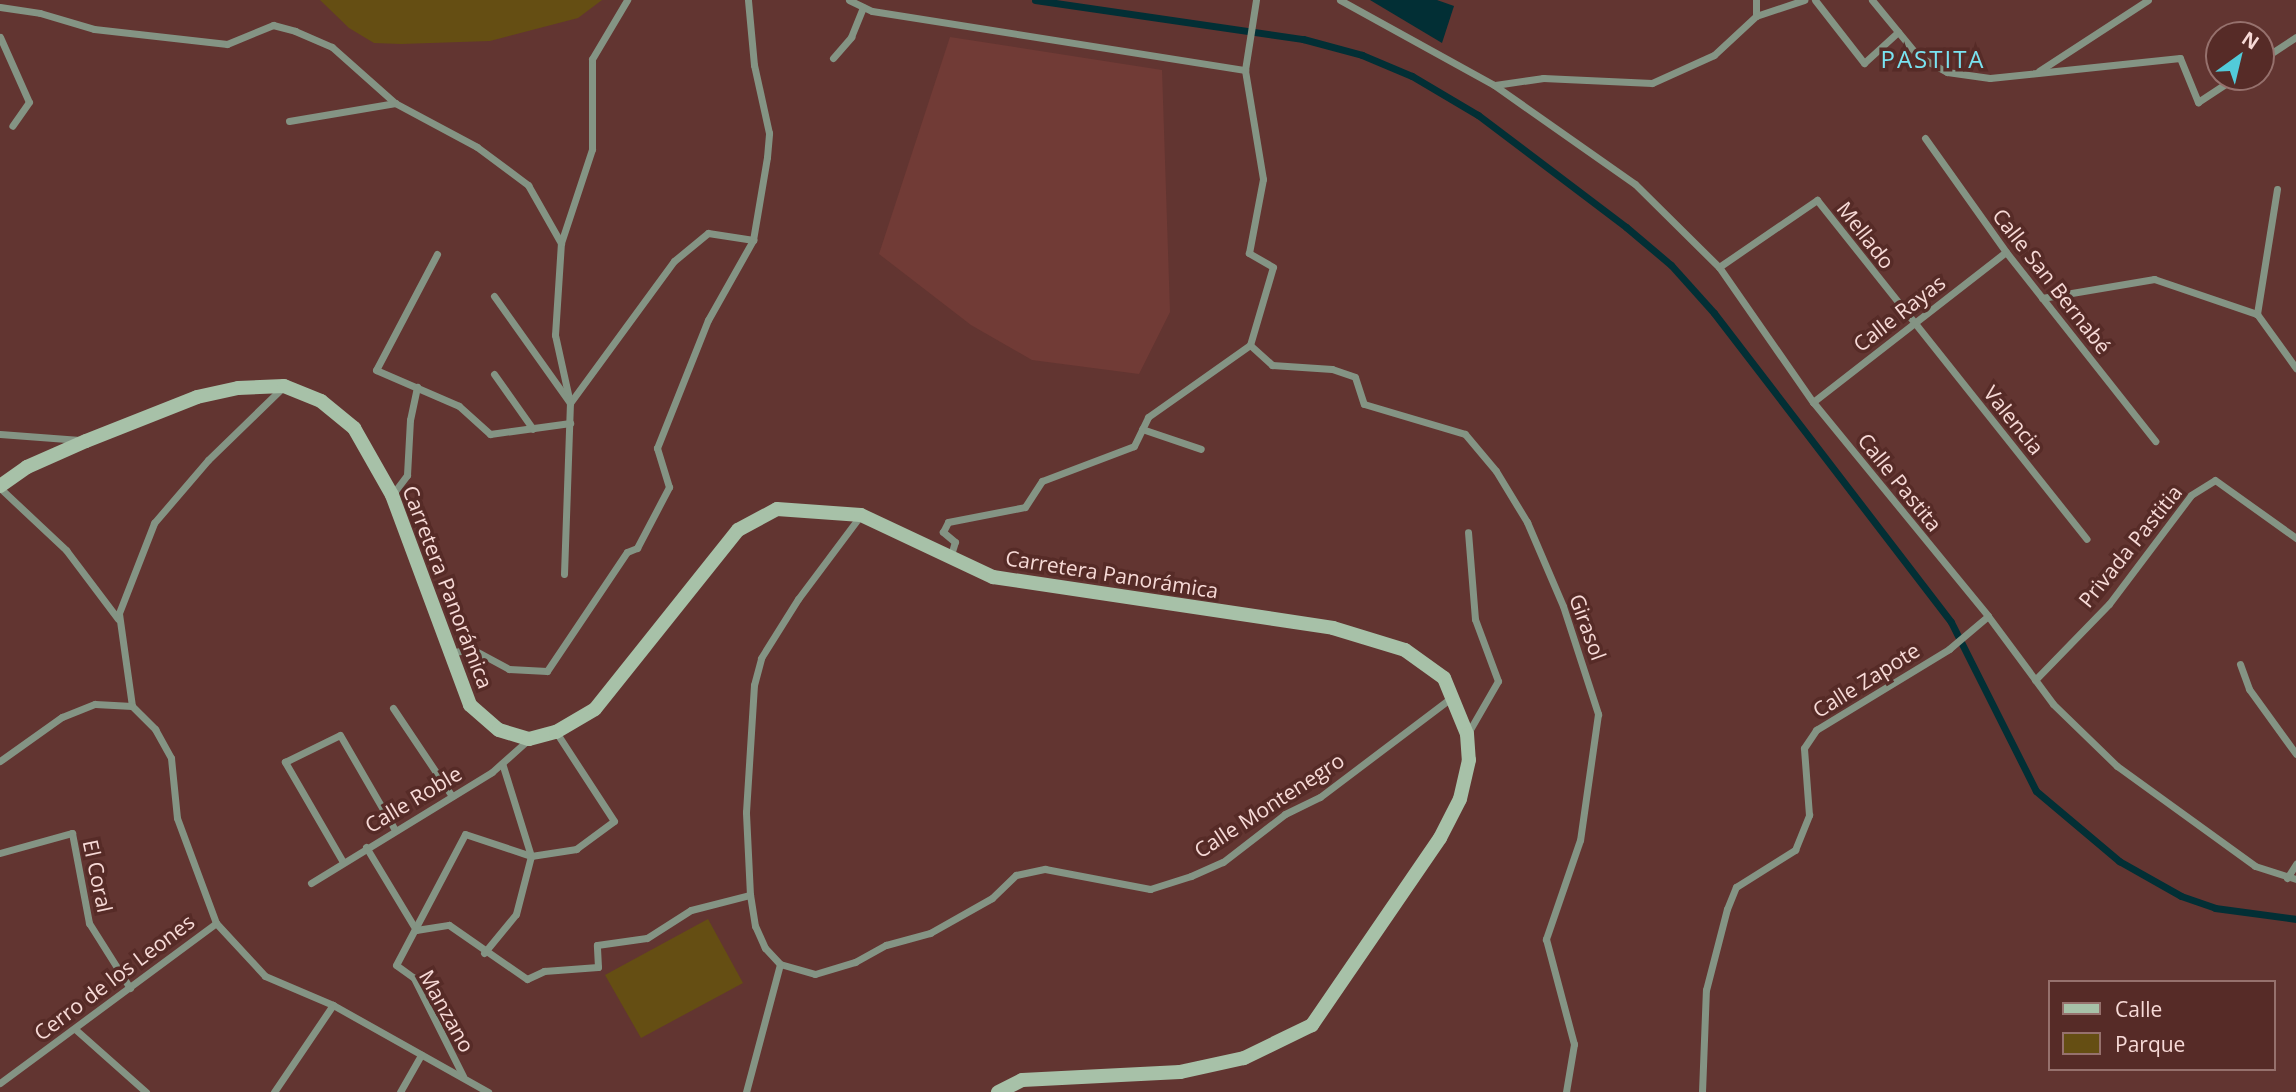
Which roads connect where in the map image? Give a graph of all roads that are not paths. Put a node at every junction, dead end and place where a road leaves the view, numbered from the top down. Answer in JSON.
{"nodes":[{"id":1,"x":627,"y":0,"type":"edge"},
{"id":2,"x":748,"y":0,"type":"edge"},
{"id":3,"x":849,"y":0,"type":"edge"},
{"id":4,"x":1256,"y":0,"type":"edge"},
{"id":5,"x":1340,"y":0,"type":"edge"},
{"id":6,"x":1756,"y":0,"type":"edge"},
{"id":7,"x":1804,"y":0,"type":"edge"},
{"id":8,"x":1815,"y":0,"type":"edge"},
{"id":9,"x":1872,"y":0,"type":"edge"},
{"id":10,"x":2148,"y":0,"type":"edge"},
{"id":11,"x":0,"y":7,"type":"edge"},
{"id":12,"x":863,"y":7,"type":"junction"},
{"id":13,"x":1756,"y":16,"type":"junction"},
{"id":14,"x":1898,"y":32,"type":"junction"},
{"id":15,"x":0,"y":37,"type":"edge"},
{"id":16,"x":2296,"y":37,"type":"edge"},
{"id":17,"x":2275,"y":51,"type":"edge"},
{"id":18,"x":833,"y":58,"type":"dead end"},
{"id":19,"x":1245,"y":70,"type":"junction"},
{"id":20,"x":2035,"y":73,"type":"junction"},
{"id":21,"x":1494,"y":85,"type":"junction"},
{"id":22,"x":2215,"y":91,"type":"edge"},
{"id":23,"x":395,"y":103,"type":"junction"},
{"id":24,"x":289,"y":121,"type":"dead end"},
{"id":25,"x":12,"y":126,"type":"dead end"},
{"id":26,"x":1925,"y":138,"type":"dead end"},
{"id":27,"x":2277,"y":189,"type":"dead end"},
{"id":28,"x":753,"y":240,"type":"junction"},
{"id":29,"x":561,"y":243,"type":"junction"},
{"id":30,"x":2006,"y":252,"type":"junction"},
{"id":31,"x":437,"y":254,"type":"dead end"},
{"id":32,"x":1718,"y":267,"type":"junction"},
{"id":33,"x":494,"y":296,"type":"dead end"},
{"id":34,"x":2042,"y":298,"type":"junction"},
{"id":35,"x":2257,"y":314,"type":"junction"},
{"id":36,"x":1914,"y":324,"type":"junction"},
{"id":37,"x":1250,"y":345,"type":"junction"},
{"id":38,"x":2296,"y":369,"type":"edge"},
{"id":39,"x":494,"y":374,"type":"dead end"},
{"id":40,"x":284,"y":386,"type":"junction"},
{"id":41,"x":417,"y":387,"type":"junction"},
{"id":42,"x":1813,"y":402,"type":"junction"},
{"id":43,"x":570,"y":403,"type":"junction"},
{"id":44,"x":570,"y":424,"type":"junction"},
{"id":45,"x":533,"y":429,"type":"junction"},
{"id":46,"x":1142,"y":429,"type":"junction"},
{"id":47,"x":0,"y":434,"type":"edge"},
{"id":48,"x":86,"y":441,"type":"junction"},
{"id":49,"x":2155,"y":441,"type":"dead end"},
{"id":50,"x":1201,"y":449,"type":"dead end"},
{"id":51,"x":0,"y":487,"type":"edge"},
{"id":52,"x":392,"y":495,"type":"junction"},
{"id":53,"x":861,"y":515,"type":"junction"},
{"id":54,"x":1468,"y":532,"type":"dead end"},
{"id":55,"x":2296,"y":538,"type":"edge"},
{"id":56,"x":2087,"y":539,"type":"dead end"},
{"id":57,"x":950,"y":559,"type":"junction"},
{"id":58,"x":564,"y":574,"type":"dead end"},
{"id":59,"x":1988,"y":616,"type":"junction"},
{"id":60,"x":118,"y":619,"type":"junction"},
{"id":61,"x":447,"y":653,"type":"junction"},
{"id":62,"x":2240,"y":664,"type":"dead end"},
{"id":63,"x":2035,"y":680,"type":"junction"},
{"id":64,"x":1452,"y":697,"type":"junction"},
{"id":65,"x":132,"y":706,"type":"junction"},
{"id":66,"x":393,"y":708,"type":"dead end"},
{"id":67,"x":556,"y":732,"type":"junction"},
{"id":68,"x":1467,"y":734,"type":"junction"},
{"id":69,"x":529,"y":740,"type":"junction"},
{"id":70,"x":2296,"y":754,"type":"edge"},
{"id":71,"x":0,"y":761,"type":"edge"},
{"id":72,"x":502,"y":764,"type":"junction"},
{"id":73,"x":452,"y":796,"type":"junction"},
{"id":74,"x":395,"y":830,"type":"junction"},
{"id":75,"x":366,"y":847,"type":"junction"},
{"id":76,"x":0,"y":853,"type":"edge"},
{"id":77,"x":531,"y":856,"type":"junction"},
{"id":78,"x":343,"y":862,"type":"junction"},
{"id":79,"x":2296,"y":864,"type":"edge"},
{"id":80,"x":2287,"y":878,"type":"junction"},
{"id":81,"x":2296,"y":879,"type":"edge"},
{"id":82,"x":311,"y":883,"type":"dead end"},
{"id":83,"x":750,"y":895,"type":"junction"},
{"id":84,"x":215,"y":923,"type":"junction"},
{"id":85,"x":416,"y":930,"type":"junction"},
{"id":86,"x":484,"y":953,"type":"junction"},
{"id":87,"x":780,"y":964,"type":"junction"},
{"id":88,"x":130,"y":988,"type":"junction"},
{"id":89,"x":333,"y":1005,"type":"junction"},
{"id":90,"x":75,"y":1029,"type":"junction"},
{"id":91,"x":421,"y":1055,"type":"junction"},
{"id":92,"x":464,"y":1076,"type":"junction"},
{"id":93,"x":0,"y":1083,"type":"edge"},
{"id":94,"x":146,"y":1092,"type":"edge"},
{"id":95,"x":274,"y":1092,"type":"edge"},
{"id":96,"x":400,"y":1092,"type":"edge"},
{"id":97,"x":488,"y":1092,"type":"edge"},
{"id":98,"x":746,"y":1092,"type":"edge"},
{"id":99,"x":998,"y":1092,"type":"edge"},
{"id":100,"x":1566,"y":1092,"type":"edge"},
{"id":101,"x":1702,"y":1092,"type":"edge"}],
"edges":[{"from":1,"to":29,"type":"street"},
{"from":2,"to":28,"type":"street"},
{"from":3,"to":12,"type":"street"},
{"from":4,"to":19,"type":"street"},
{"from":5,"to":21,"type":"street","name":"Calle Pastita"},
{"from":6,"to":13,"type":"street"},
{"from":7,"to":13,"type":"street"},
{"from":8,"to":14,"type":"street"},
{"from":9,"to":14,"type":"street"},
{"from":10,"to":20,"type":"street"},
{"from":11,"to":23,"type":"street"},
{"from":12,"to":18,"type":"street"},
{"from":12,"to":19,"type":"street"},
{"from":13,"to":21,"type":"street"},
{"from":14,"to":20,"type":"street"},
{"from":15,"to":25,"type":"street"},
{"from":16,"to":17,"type":"street"},
{"from":19,"to":37,"type":"street"},
{"from":20,"to":22,"type":"street"},
{"from":21,"to":32,"type":"street","name":"Calle Pastita"},
{"from":23,"to":24,"type":"street"},
{"from":23,"to":29,"type":"street"},
{"from":26,"to":30,"type":"street","name":"Calle San Bernabé"},
{"from":27,"to":35,"type":"street"},
{"from":28,"to":43,"type":"street"},
{"from":28,"to":61,"type":"street"},
{"from":29,"to":43,"type":"street"},
{"from":30,"to":34,"type":"street","name":"Calle San Bernabé"},
{"from":30,"to":36,"type":"street","name":"Calle Rayas"},
{"from":31,"to":41,"type":"street"},
{"from":32,"to":36,"type":"street","name":"Mellado"},
{"from":32,"to":42,"type":"street","name":"Calle Pastita"},
{"from":33,"to":43,"type":"street"},
{"from":34,"to":35,"type":"street"},
{"from":34,"to":49,"type":"street","name":"Calle San Bernabé"},
{"from":35,"to":38,"type":"street"},
{"from":36,"to":42,"type":"street","name":"Calle Rayas"},
{"from":36,"to":56,"type":"street","name":"Valencia"},
{"from":37,"to":46,"type":"street"},
{"from":37,"to":100,"type":"street","name":"Girasol"},
{"from":39,"to":45,"type":"street"},
{"from":40,"to":48,"type":"street","name":"Carretera Panorámica"},
{"from":40,"to":52,"type":"street","name":"Carretera Panorámica"},
{"from":40,"to":60,"type":"street"},
{"from":41,"to":45,"type":"street"},
{"from":41,"to":52,"type":"street"},
{"from":42,"to":59,"type":"street","name":"Calle Pastita"},
{"from":43,"to":44,"type":"street"},
{"from":44,"to":45,"type":"street"},
{"from":44,"to":58,"type":"street"},
{"from":46,"to":50,"type":"street"},
{"from":46,"to":57,"type":"street"},
{"from":47,"to":48,"type":"street"},
{"from":48,"to":51,"type":"street","name":"Carretera Panorámica"},
{"from":51,"to":60,"type":"street"},
{"from":52,"to":61,"type":"street","name":"Carretera Panorámica"},
{"from":53,"to":57,"type":"street","name":"Carretera Panorámica"},
{"from":53,"to":67,"type":"street","name":"Carretera Panorámica"},
{"from":53,"to":83,"type":"street"},
{"from":54,"to":68,"type":"street"},
{"from":55,"to":63,"type":"street","name":"Privada Pastitia"},
{"from":57,"to":64,"type":"street","name":"Carretera Panorámica"},
{"from":59,"to":63,"type":"street","name":"Calle Pastita"},
{"from":59,"to":101,"type":"street","name":"Calle Zapote"},
{"from":60,"to":65,"type":"street"},
{"from":61,"to":69,"type":"street","name":"Carretera Panorámica"},
{"from":62,"to":70,"type":"street"},
{"from":63,"to":80,"type":"street","name":"Calle Pastita"},
{"from":64,"to":68,"type":"street","name":"Carretera Panorámica"},
{"from":64,"to":87,"type":"street","name":"Calle Montenegro"},
{"from":65,"to":71,"type":"street"},
{"from":65,"to":84,"type":"street"},
{"from":66,"to":73,"type":"street"},
{"from":67,"to":69,"type":"street","name":"Carretera Panorámica"},
{"from":67,"to":77,"type":"street"},
{"from":68,"to":99,"type":"street","name":"Carretera Panorámica"},
{"from":69,"to":72,"type":"street","name":"Calle Roble"},
{"from":72,"to":73,"type":"street","name":"Calle Roble"},
{"from":72,"to":77,"type":"street"},
{"from":73,"to":74,"type":"street","name":"Calle Roble"},
{"from":74,"to":75,"type":"street","name":"Calle Roble"},
{"from":74,"to":78,"type":"street"},
{"from":75,"to":78,"type":"street","name":"Calle Roble"},
{"from":75,"to":85,"type":"street"},
{"from":76,"to":88,"type":"street","name":"El Coral"},
{"from":77,"to":85,"type":"street"},
{"from":77,"to":86,"type":"street"},
{"from":78,"to":82,"type":"street","name":"Calle Roble"},
{"from":79,"to":80,"type":"street"},
{"from":80,"to":81,"type":"street","name":"Calle Pastita"},
{"from":83,"to":86,"type":"street"},
{"from":83,"to":87,"type":"street"},
{"from":84,"to":88,"type":"street","name":"Cerro de los Leones"},
{"from":84,"to":89,"type":"street"},
{"from":85,"to":86,"type":"street"},
{"from":85,"to":92,"type":"street","name":"Manzano"},
{"from":87,"to":98,"type":"street"},
{"from":88,"to":90,"type":"street","name":"Cerro de los Leones"},
{"from":89,"to":91,"type":"street"},
{"from":89,"to":95,"type":"street"},
{"from":90,"to":93,"type":"street","name":"Cerro de los Leones"},
{"from":90,"to":94,"type":"street"},
{"from":91,"to":92,"type":"street"},
{"from":91,"to":96,"type":"street"},
{"from":92,"to":97,"type":"street"}]}
